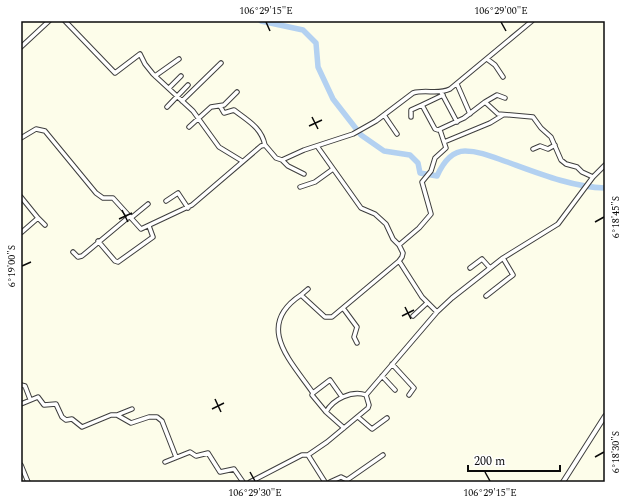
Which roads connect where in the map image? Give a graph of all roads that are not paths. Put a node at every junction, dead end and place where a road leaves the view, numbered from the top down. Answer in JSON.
{"nodes":[{"id":1,"x":49,"y":21,"type":"edge"},
{"id":2,"x":65,"y":21,"type":"edge"},
{"id":3,"x":532,"y":21,"type":"edge"},
{"id":4,"x":21,"y":47,"type":"edge"},
{"id":5,"x":179,"y":59,"type":"dead end"},
{"id":6,"x":487,"y":59,"type":"junction"},
{"id":7,"x":221,"y":63,"type":"dead end"},
{"id":8,"x":155,"y":76,"type":"junction"},
{"id":9,"x":181,"y":76,"type":"dead end"},
{"id":10,"x":503,"y":77,"type":"dead end"},
{"id":11,"x":457,"y":84,"type":"junction"},
{"id":12,"x":188,"y":85,"type":"dead end"},
{"id":13,"x":169,"y":88,"type":"junction"},
{"id":14,"x":237,"y":92,"type":"dead end"},
{"id":15,"x":442,"y":94,"type":"junction"},
{"id":16,"x":177,"y":97,"type":"junction"},
{"id":17,"x":505,"y":98,"type":"dead end"},
{"id":18,"x":182,"y":101,"type":"junction"},
{"id":19,"x":485,"y":102,"type":"junction"},
{"id":20,"x":422,"y":105,"type":"junction"},
{"id":21,"x":220,"y":106,"type":"junction"},
{"id":22,"x":168,"y":107,"type":"dead end"},
{"id":23,"x":470,"y":114,"type":"junction"},
{"id":24,"x":384,"y":115,"type":"junction"},
{"id":25,"x":503,"y":115,"type":"junction"},
{"id":26,"x":411,"y":117,"type":"dead end"},
{"id":27,"x":198,"y":118,"type":"junction"},
{"id":28,"x":457,"y":122,"type":"junction"},
{"id":29,"x":189,"y":127,"type":"dead end"},
{"id":30,"x":440,"y":130,"type":"junction"},
{"id":31,"x":397,"y":134,"type":"dead end"},
{"id":32,"x":21,"y":138,"type":"edge"},
{"id":33,"x":444,"y":142,"type":"junction"},
{"id":34,"x":265,"y":145,"type":"junction"},
{"id":35,"x":555,"y":145,"type":"junction"},
{"id":36,"x":317,"y":146,"type":"junction"},
{"id":37,"x":533,"y":149,"type":"dead end"},
{"id":38,"x":282,"y":160,"type":"junction"},
{"id":39,"x":242,"y":161,"type":"junction"},
{"id":40,"x":605,"y":165,"type":"edge"},
{"id":41,"x":333,"y":169,"type":"junction"},
{"id":42,"x":304,"y":174,"type":"dead end"},
{"id":43,"x":593,"y":177,"type":"junction"},
{"id":44,"x":300,"y":187,"type":"dead end"},
{"id":45,"x":21,"y":197,"type":"edge"},
{"id":46,"x":23,"y":201,"type":"edge"},
{"id":47,"x":166,"y":201,"type":"dead end"},
{"id":48,"x":148,"y":204,"type":"dead end"},
{"id":49,"x":188,"y":208,"type":"junction"},
{"id":50,"x":130,"y":217,"type":"junction"},
{"id":51,"x":38,"y":218,"type":"junction"},
{"id":52,"x":44,"y":225,"type":"dead end"},
{"id":53,"x":149,"y":226,"type":"junction"},
{"id":54,"x":22,"y":232,"type":"edge"},
{"id":55,"x":98,"y":241,"type":"junction"},
{"id":56,"x":399,"y":245,"type":"junction"},
{"id":57,"x":73,"y":252,"type":"dead end"},
{"id":58,"x":503,"y":258,"type":"junction"},
{"id":59,"x":399,"y":261,"type":"junction"},
{"id":60,"x":470,"y":268,"type":"dead end"},
{"id":61,"x":490,"y":268,"type":"junction"},
{"id":62,"x":308,"y":289,"type":"dead end"},
{"id":63,"x":301,"y":295,"type":"junction"},
{"id":64,"x":486,"y":296,"type":"dead end"},
{"id":65,"x":426,"y":303,"type":"junction"},
{"id":66,"x":343,"y":308,"type":"junction"},
{"id":67,"x":437,"y":312,"type":"junction"},
{"id":68,"x":413,"y":316,"type":"dead end"},
{"id":69,"x":357,"y":343,"type":"dead end"},
{"id":70,"x":392,"y":364,"type":"junction"},
{"id":71,"x":382,"y":376,"type":"junction"},
{"id":72,"x":21,"y":385,"type":"edge"},
{"id":73,"x":395,"y":390,"type":"dead end"},
{"id":74,"x":313,"y":393,"type":"junction"},
{"id":75,"x":366,"y":395,"type":"junction"},
{"id":76,"x":409,"y":395,"type":"dead end"},
{"id":77,"x":342,"y":397,"type":"junction"},
{"id":78,"x":30,"y":399,"type":"junction"},
{"id":79,"x":21,"y":404,"type":"edge"},
{"id":80,"x":132,"y":408,"type":"dead end"},
{"id":81,"x":326,"y":412,"type":"junction"},
{"id":82,"x":117,"y":415,"type":"junction"},
{"id":83,"x":605,"y":416,"type":"edge"},
{"id":84,"x":358,"y":417,"type":"junction"},
{"id":85,"x":387,"y":418,"type":"dead end"},
{"id":86,"x":344,"y":428,"type":"junction"},
{"id":87,"x":308,"y":455,"type":"junction"},
{"id":88,"x":382,"y":455,"type":"dead end"},
{"id":89,"x":176,"y":457,"type":"junction"},
{"id":90,"x":165,"y":462,"type":"dead end"},
{"id":91,"x":21,"y":465,"type":"edge"},
{"id":92,"x":28,"y":482,"type":"edge"},
{"id":93,"x":243,"y":482,"type":"edge"},
{"id":94,"x":250,"y":482,"type":"edge"},
{"id":95,"x":325,"y":482,"type":"edge"},
{"id":96,"x":330,"y":482,"type":"edge"},
{"id":97,"x":563,"y":482,"type":"edge"}],
"edges":[{"from":1,"to":4,"type":"street"},
{"from":2,"to":8,"type":"street"},
{"from":3,"to":6,"type":"street"},
{"from":5,"to":8,"type":"street"},
{"from":6,"to":10,"type":"street"},
{"from":6,"to":11,"type":"street"},
{"from":7,"to":18,"type":"street"},
{"from":8,"to":13,"type":"street"},
{"from":9,"to":13,"type":"street"},
{"from":11,"to":15,"type":"street"},
{"from":11,"to":23,"type":"street"},
{"from":12,"to":16,"type":"street"},
{"from":13,"to":16,"type":"street"},
{"from":14,"to":21,"type":"street"},
{"from":15,"to":20,"type":"street"},
{"from":15,"to":24,"type":"street"},
{"from":15,"to":28,"type":"street"},
{"from":16,"to":18,"type":"street"},
{"from":16,"to":22,"type":"street"},
{"from":17,"to":19,"type":"street"},
{"from":18,"to":27,"type":"street"},
{"from":19,"to":23,"type":"street"},
{"from":19,"to":25,"type":"street"},
{"from":20,"to":26,"type":"street"},
{"from":20,"to":30,"type":"street"},
{"from":21,"to":27,"type":"street"},
{"from":21,"to":34,"type":"street"},
{"from":23,"to":28,"type":"street"},
{"from":24,"to":31,"type":"street"},
{"from":24,"to":36,"type":"street"},
{"from":25,"to":33,"type":"street"},
{"from":25,"to":35,"type":"street"},
{"from":27,"to":29,"type":"street"},
{"from":27,"to":39,"type":"street"},
{"from":28,"to":30,"type":"street"},
{"from":30,"to":33,"type":"street"},
{"from":32,"to":50,"type":"street"},
{"from":33,"to":56,"type":"street"},
{"from":34,"to":38,"type":"street"},
{"from":34,"to":39,"type":"street"},
{"from":35,"to":37,"type":"street"},
{"from":35,"to":43,"type":"street"},
{"from":36,"to":38,"type":"street"},
{"from":36,"to":41,"type":"street"},
{"from":38,"to":42,"type":"street"},
{"from":39,"to":49,"type":"street"},
{"from":40,"to":43,"type":"street"},
{"from":41,"to":44,"type":"street"},
{"from":41,"to":56,"type":"street"},
{"from":43,"to":58,"type":"street"},
{"from":45,"to":46,"type":"street"},
{"from":46,"to":51,"type":"street"},
{"from":47,"to":49,"type":"street"},
{"from":48,"to":50,"type":"street"},
{"from":49,"to":53,"type":"street"},
{"from":50,"to":53,"type":"street"},
{"from":50,"to":55,"type":"street"},
{"from":51,"to":52,"type":"street"},
{"from":51,"to":54,"type":"street"},
{"from":53,"to":55,"type":"street"},
{"from":55,"to":57,"type":"street"},
{"from":56,"to":59,"type":"street"},
{"from":58,"to":61,"type":"street"},
{"from":58,"to":64,"type":"street"},
{"from":59,"to":65,"type":"street"},
{"from":59,"to":66,"type":"street"},
{"from":60,"to":61,"type":"street"},
{"from":61,"to":67,"type":"street"},
{"from":62,"to":63,"type":"street"},
{"from":63,"to":66,"type":"street"},
{"from":63,"to":74,"type":"street"},
{"from":65,"to":67,"type":"street"},
{"from":65,"to":68,"type":"street"},
{"from":66,"to":69,"type":"street"},
{"from":67,"to":70,"type":"street"},
{"from":70,"to":71,"type":"street"},
{"from":70,"to":76,"type":"street"},
{"from":71,"to":73,"type":"street"},
{"from":71,"to":75,"type":"street"},
{"from":72,"to":78,"type":"street"},
{"from":74,"to":77,"type":"street"},
{"from":74,"to":81,"type":"street"},
{"from":75,"to":77,"type":"street"},
{"from":75,"to":84,"type":"street"},
{"from":77,"to":81,"type":"street"},
{"from":78,"to":79,"type":"street"},
{"from":78,"to":82,"type":"street"},
{"from":80,"to":82,"type":"street"},
{"from":81,"to":86,"type":"street"},
{"from":82,"to":89,"type":"street"},
{"from":83,"to":97,"type":"street"},
{"from":84,"to":85,"type":"street"},
{"from":84,"to":86,"type":"street"},
{"from":86,"to":87,"type":"street"},
{"from":87,"to":94,"type":"street"},
{"from":87,"to":95,"type":"street"},
{"from":88,"to":96,"type":"street"},
{"from":89,"to":90,"type":"street"},
{"from":89,"to":93,"type":"street"},
{"from":91,"to":92,"type":"street"}]}
